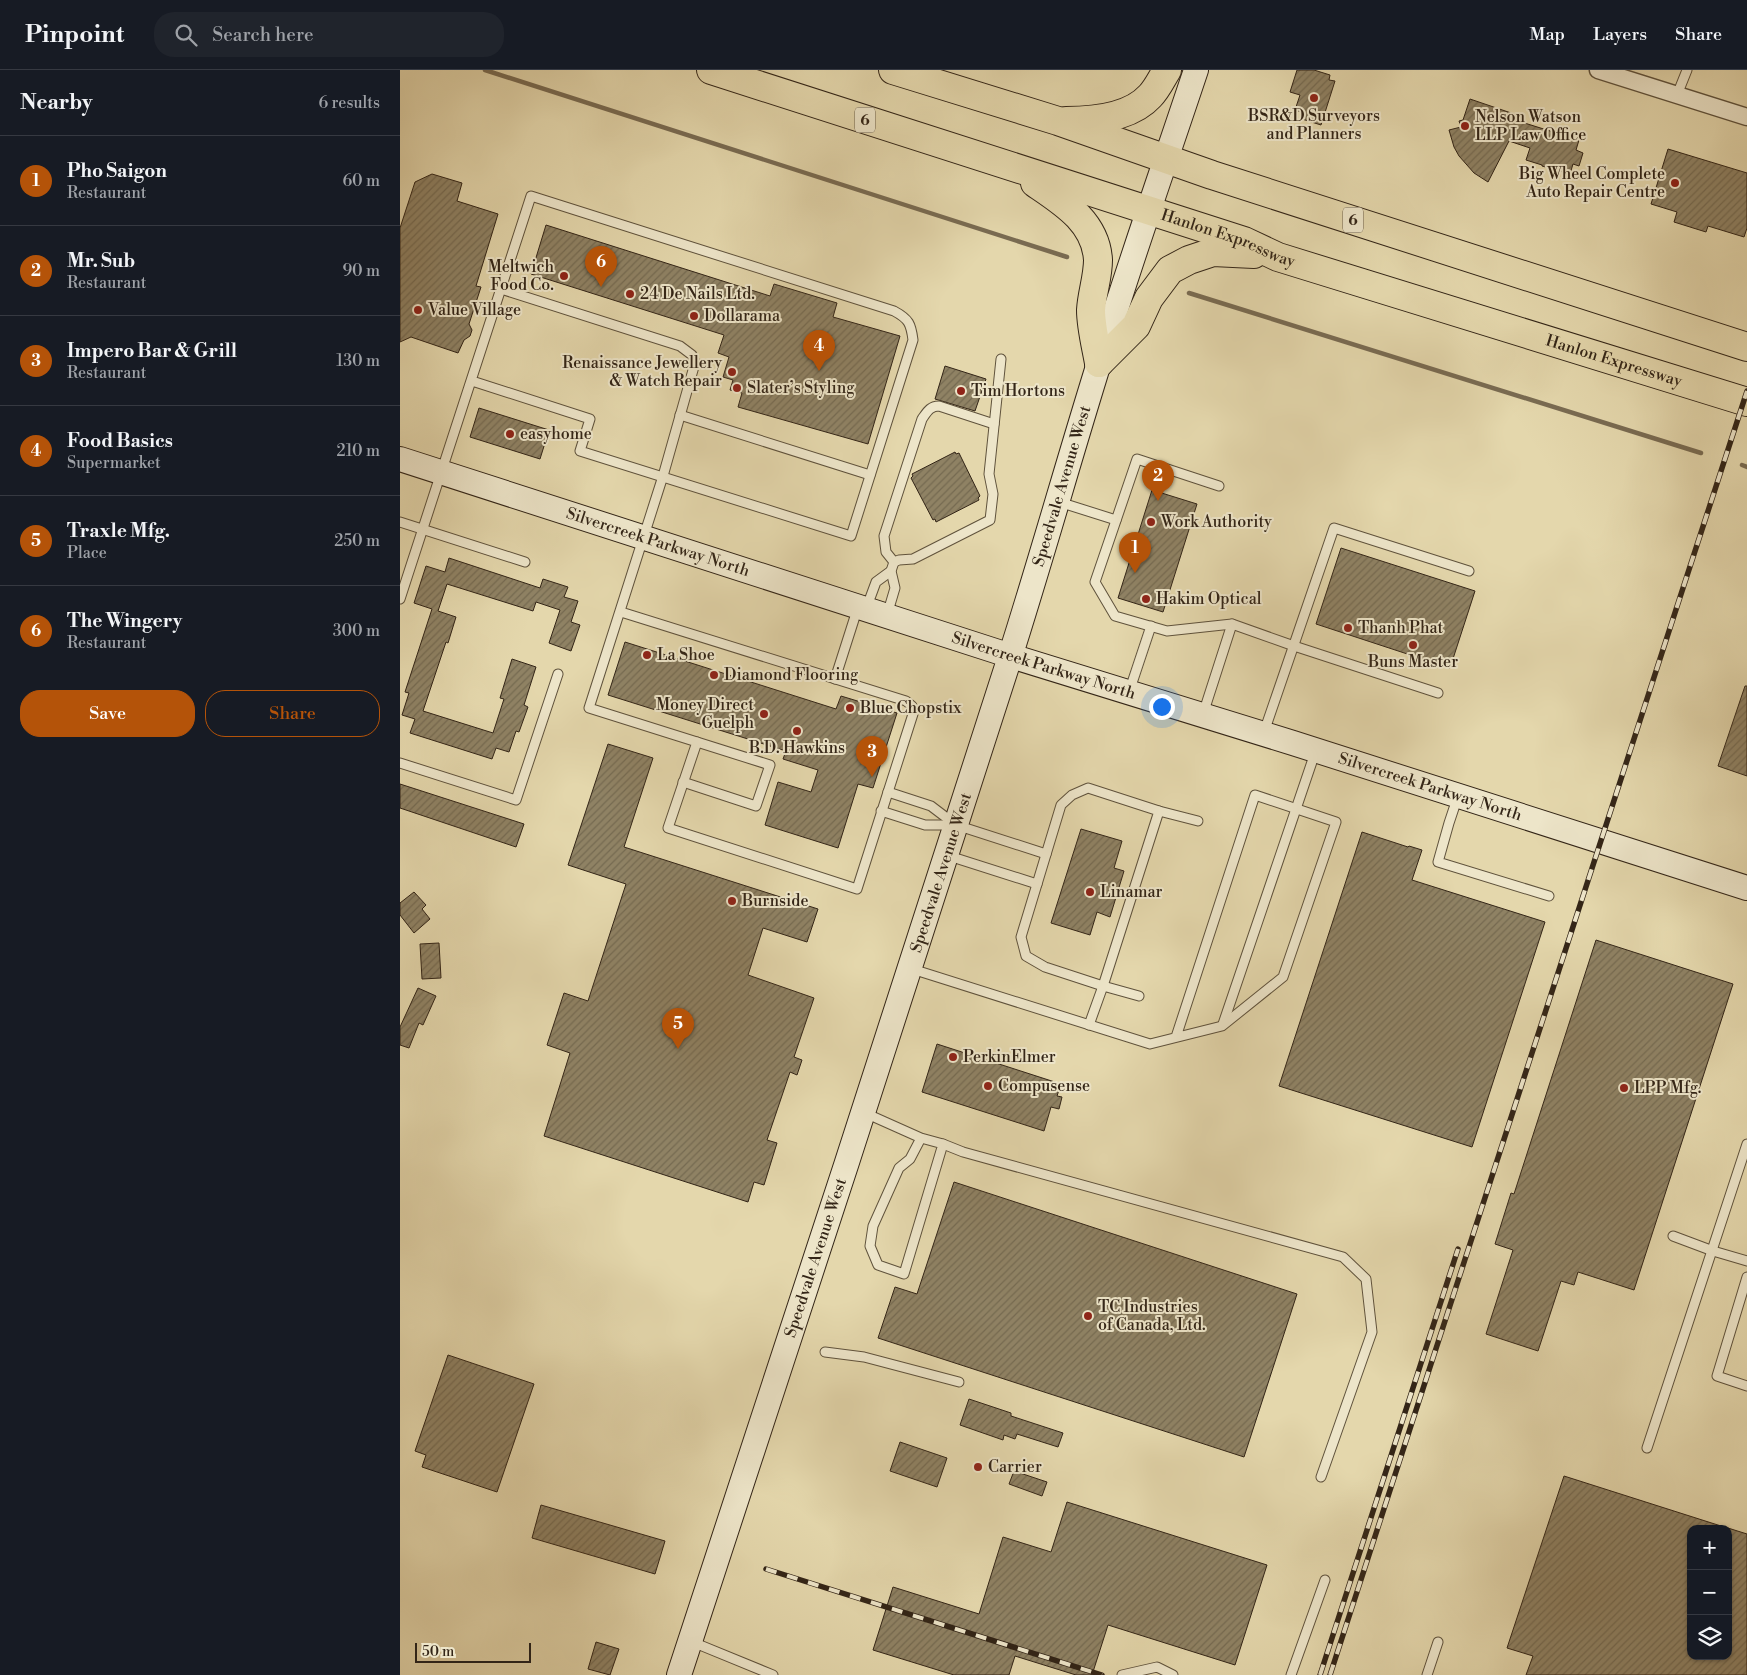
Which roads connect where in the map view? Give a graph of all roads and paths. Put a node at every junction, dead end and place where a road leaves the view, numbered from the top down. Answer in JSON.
{"nodes":[{"id":1,"x":711,"y":70,"type":"edge"},
{"id":2,"x":893,"y":70,"type":"edge"},
{"id":3,"x":1167,"y":70,"type":"edge"},
{"id":4,"x":1196,"y":70,"type":"edge"},
{"id":5,"x":1598,"y":70,"type":"edge"},
{"id":6,"x":1687,"y":70,"type":"edge"},
{"id":7,"x":1678,"y":95,"type":"junction"},
{"id":8,"x":1747,"y":117,"type":"edge"},
{"id":9,"x":1058,"y":121,"type":"junction"},
{"id":10,"x":1167,"y":160,"type":"junction"},
{"id":11,"x":1013,"y":168,"type":"junction"},
{"id":12,"x":1148,"y":211,"type":"junction"},
{"id":13,"x":1278,"y":257,"type":"junction"},
{"id":14,"x":501,"y":289,"type":"junction"},
{"id":15,"x":1747,"y":347,"type":"edge"},
{"id":16,"x":1001,"y":359,"type":"dead end"},
{"id":17,"x":1099,"y":363,"type":"junction"},
{"id":18,"x":472,"y":381,"type":"junction"},
{"id":19,"x":1747,"y":402,"type":"edge"},
{"id":20,"x":680,"y":415,"type":"junction"},
{"id":21,"x":994,"y":424,"type":"junction"},
{"id":22,"x":400,"y":459,"type":"edge"},
{"id":23,"x":442,"y":472,"type":"junction"},
{"id":24,"x":870,"y":475,"type":"junction"},
{"id":25,"x":663,"y":476,"type":"junction"},
{"id":26,"x":1219,"y":486,"type":"dead end"},
{"id":27,"x":1058,"y":502,"type":"junction"},
{"id":28,"x":1116,"y":520,"type":"junction"},
{"id":29,"x":400,"y":522,"type":"edge"},
{"id":30,"x":423,"y":530,"type":"junction"},
{"id":31,"x":644,"y":538,"type":"junction"},
{"id":32,"x":525,"y":562,"type":"dead end"},
{"id":33,"x":892,"y":567,"type":"junction"},
{"id":34,"x":1469,"y":571,"type":"dead end"},
{"id":35,"x":400,"y":599,"type":"edge"},
{"id":36,"x":870,"y":610,"type":"junction"},
{"id":37,"x":621,"y":612,"type":"junction"},
{"id":38,"x":1232,"y":624,"type":"junction"},
{"id":39,"x":1151,"y":626,"type":"junction"},
{"id":40,"x":1294,"y":646,"type":"junction"},
{"id":41,"x":1011,"y":656,"type":"junction"},
{"id":42,"x":558,"y":674,"type":"dead end"},
{"id":43,"x":835,"y":679,"type":"junction"},
{"id":44,"x":1129,"y":692,"type":"junction"},
{"id":45,"x":1438,"y":693,"type":"dead end"},
{"id":46,"x":1202,"y":715,"type":"junction"},
{"id":47,"x":1264,"y":734,"type":"junction"},
{"id":48,"x":697,"y":742,"type":"junction"},
{"id":49,"x":1316,"y":750,"type":"junction"},
{"id":50,"x":400,"y":763,"type":"edge"},
{"id":51,"x":683,"y":782,"type":"junction"},
{"id":52,"x":888,"y":792,"type":"junction"},
{"id":53,"x":1458,"y":796,"type":"junction"},
{"id":54,"x":1297,"y":808,"type":"junction"},
{"id":55,"x":881,"y":811,"type":"junction"},
{"id":56,"x":1159,"y":811,"type":"junction"},
{"id":57,"x":1198,"y":821,"type":"dead end"},
{"id":58,"x":956,"y":825,"type":"junction"},
{"id":59,"x":1046,"y":854,"type":"junction"},
{"id":60,"x":946,"y":856,"type":"junction"},
{"id":61,"x":1036,"y":884,"type":"junction"},
{"id":62,"x":1747,"y":888,"type":"edge"},
{"id":63,"x":1549,"y":896,"type":"dead end"},
{"id":64,"x":909,"y":968,"type":"junction"},
{"id":65,"x":1103,"y":986,"type":"junction"},
{"id":66,"x":1139,"y":996,"type":"dead end"},
{"id":67,"x":1090,"y":1025,"type":"junction"},
{"id":68,"x":1222,"y":1026,"type":"junction"},
{"id":69,"x":1176,"y":1038,"type":"junction"},
{"id":70,"x":862,"y":1112,"type":"junction"},
{"id":71,"x":921,"y":1138,"type":"junction"},
{"id":72,"x":943,"y":1144,"type":"junction"},
{"id":73,"x":1747,"y":1144,"type":"edge"},
{"id":74,"x":1673,"y":1236,"type":"dead end"},
{"id":75,"x":1713,"y":1251,"type":"junction"},
{"id":76,"x":1747,"y":1260,"type":"edge"},
{"id":77,"x":1747,"y":1276,"type":"edge"},
{"id":78,"x":825,"y":1352,"type":"dead end"},
{"id":79,"x":959,"y":1382,"type":"dead end"},
{"id":80,"x":1747,"y":1386,"type":"edge"},
{"id":81,"x":1647,"y":1448,"type":"dead end"},
{"id":82,"x":1321,"y":1477,"type":"dead end"},
{"id":83,"x":1324,"y":1580,"type":"dead end"},
{"id":84,"x":690,"y":1641,"type":"junction"},
{"id":85,"x":1438,"y":1642,"type":"dead end"},
{"id":86,"x":679,"y":1675,"type":"edge"},
{"id":87,"x":773,"y":1675,"type":"edge"},
{"id":88,"x":1122,"y":1675,"type":"edge"},
{"id":89,"x":1173,"y":1675,"type":"edge"},
{"id":90,"x":1291,"y":1675,"type":"edge"},
{"id":91,"x":1427,"y":1675,"type":"edge"}],
"edges":[{"from":1,"to":11,"type":"highway","name":"Hanlon Expressway","number":"6"},
{"from":2,"to":9,"type":"highway","number":"6"},
{"from":3,"to":9,"type":"highway"},
{"from":4,"to":10,"type":"main road","name":"Speedvale Avenue West"},
{"from":5,"to":7,"type":"street"},
{"from":6,"to":7,"type":"lane"},
{"from":7,"to":8,"type":"street"},
{"from":9,"to":10,"type":"highway","number":"6"},
{"from":10,"to":12,"type":"main road","name":"Speedvale Avenue West"},
{"from":10,"to":15,"type":"highway","number":"6"},
{"from":11,"to":12,"type":"highway","name":"Hanlon Expressway","number":"6"},
{"from":11,"to":17,"type":"highway"},
{"from":12,"to":13,"type":"highway","name":"Hanlon Expressway","number":"6"},
{"from":12,"to":17,"type":"main road","name":"Speedvale Avenue West"},
{"from":13,"to":17,"type":"highway"},
{"from":13,"to":19,"type":"highway","name":"Hanlon Expressway","number":"6"},
{"from":14,"to":18,"type":"lane"},
{"from":14,"to":20,"type":"lane"},
{"from":14,"to":24,"type":"lane"},
{"from":16,"to":21,"type":"lane"},
{"from":17,"to":27,"type":"main road","name":"Speedvale Avenue West"},
{"from":18,"to":23,"type":"lane"},
{"from":18,"to":25,"type":"lane"},
{"from":20,"to":24,"type":"lane"},
{"from":20,"to":25,"type":"lane"},
{"from":21,"to":33,"type":"lane"},
{"from":21,"to":33,"type":"lane"},
{"from":22,"to":23,"type":"main road","name":"Silvercreek Parkway North"},
{"from":23,"to":30,"type":"lane"},
{"from":23,"to":31,"type":"main road","name":"Silvercreek Parkway North"},
{"from":24,"to":25,"type":"lane"},
{"from":25,"to":31,"type":"lane"},
{"from":26,"to":28,"type":"lane"},
{"from":27,"to":28,"type":"lane"},
{"from":27,"to":41,"type":"main road","name":"Speedvale Avenue West"},
{"from":28,"to":39,"type":"lane"},
{"from":29,"to":30,"type":"lane"},
{"from":30,"to":32,"type":"lane"},
{"from":30,"to":35,"type":"lane"},
{"from":31,"to":36,"type":"main road","name":"Silvercreek Parkway North"},
{"from":31,"to":37,"type":"lane"},
{"from":33,"to":36,"type":"lane"},
{"from":33,"to":36,"type":"lane"},
{"from":34,"to":40,"type":"lane"},
{"from":36,"to":41,"type":"main road","name":"Silvercreek Parkway North"},
{"from":36,"to":43,"type":"lane"},
{"from":37,"to":43,"type":"lane"},
{"from":37,"to":48,"type":"lane"},
{"from":38,"to":39,"type":"lane"},
{"from":38,"to":40,"type":"lane"},
{"from":38,"to":46,"type":"lane"},
{"from":39,"to":44,"type":"lane"},
{"from":40,"to":45,"type":"lane"},
{"from":40,"to":47,"type":"lane"},
{"from":41,"to":44,"type":"main road","name":"Silvercreek Parkway North"},
{"from":41,"to":58,"type":"main road","name":"Speedvale Avenue West"},
{"from":42,"to":50,"type":"lane"},
{"from":43,"to":52,"type":"lane"},
{"from":44,"to":46,"type":"main road","name":"Silvercreek Parkway North"},
{"from":46,"to":47,"type":"main road","name":"Silvercreek Parkway North"},
{"from":47,"to":49,"type":"main road","name":"Silvercreek Parkway North"},
{"from":48,"to":51,"type":"lane"},
{"from":48,"to":51,"type":"lane"},
{"from":49,"to":53,"type":"main road","name":"Silvercreek Parkway North"},
{"from":49,"to":54,"type":"lane"},
{"from":51,"to":55,"type":"lane"},
{"from":52,"to":55,"type":"lane"},
{"from":52,"to":58,"type":"lane"},
{"from":53,"to":62,"type":"main road","name":"Silvercreek Parkway North"},
{"from":53,"to":63,"type":"lane"},
{"from":54,"to":68,"type":"lane"},
{"from":54,"to":68,"type":"lane"},
{"from":54,"to":69,"type":"lane"},
{"from":55,"to":58,"type":"lane"},
{"from":56,"to":57,"type":"lane"},
{"from":56,"to":59,"type":"lane"},
{"from":56,"to":65,"type":"lane"},
{"from":58,"to":59,"type":"lane"},
{"from":58,"to":60,"type":"main road","name":"Speedvale Avenue West"},
{"from":59,"to":61,"type":"lane"},
{"from":60,"to":61,"type":"lane"},
{"from":60,"to":64,"type":"main road","name":"Speedvale Avenue West"},
{"from":61,"to":65,"type":"lane"},
{"from":64,"to":67,"type":"lane"},
{"from":64,"to":70,"type":"main road","name":"Speedvale Avenue West"},
{"from":65,"to":66,"type":"lane"},
{"from":65,"to":67,"type":"lane"},
{"from":67,"to":69,"type":"lane"},
{"from":68,"to":69,"type":"lane"},
{"from":70,"to":71,"type":"lane"},
{"from":70,"to":84,"type":"main road","name":"Speedvale Avenue West"},
{"from":71,"to":72,"type":"lane"},
{"from":71,"to":72,"type":"lane"},
{"from":72,"to":82,"type":"lane"},
{"from":73,"to":75,"type":"lane"},
{"from":74,"to":75,"type":"lane"},
{"from":75,"to":76,"type":"lane"},
{"from":75,"to":81,"type":"lane"},
{"from":77,"to":80,"type":"lane"},
{"from":78,"to":79,"type":"lane"},
{"from":83,"to":90,"type":"lane"},
{"from":84,"to":86,"type":"main road","name":"Speedvale Avenue West"},
{"from":84,"to":87,"type":"lane"},
{"from":85,"to":91,"type":"lane"},
{"from":88,"to":89,"type":"lane"}]}
